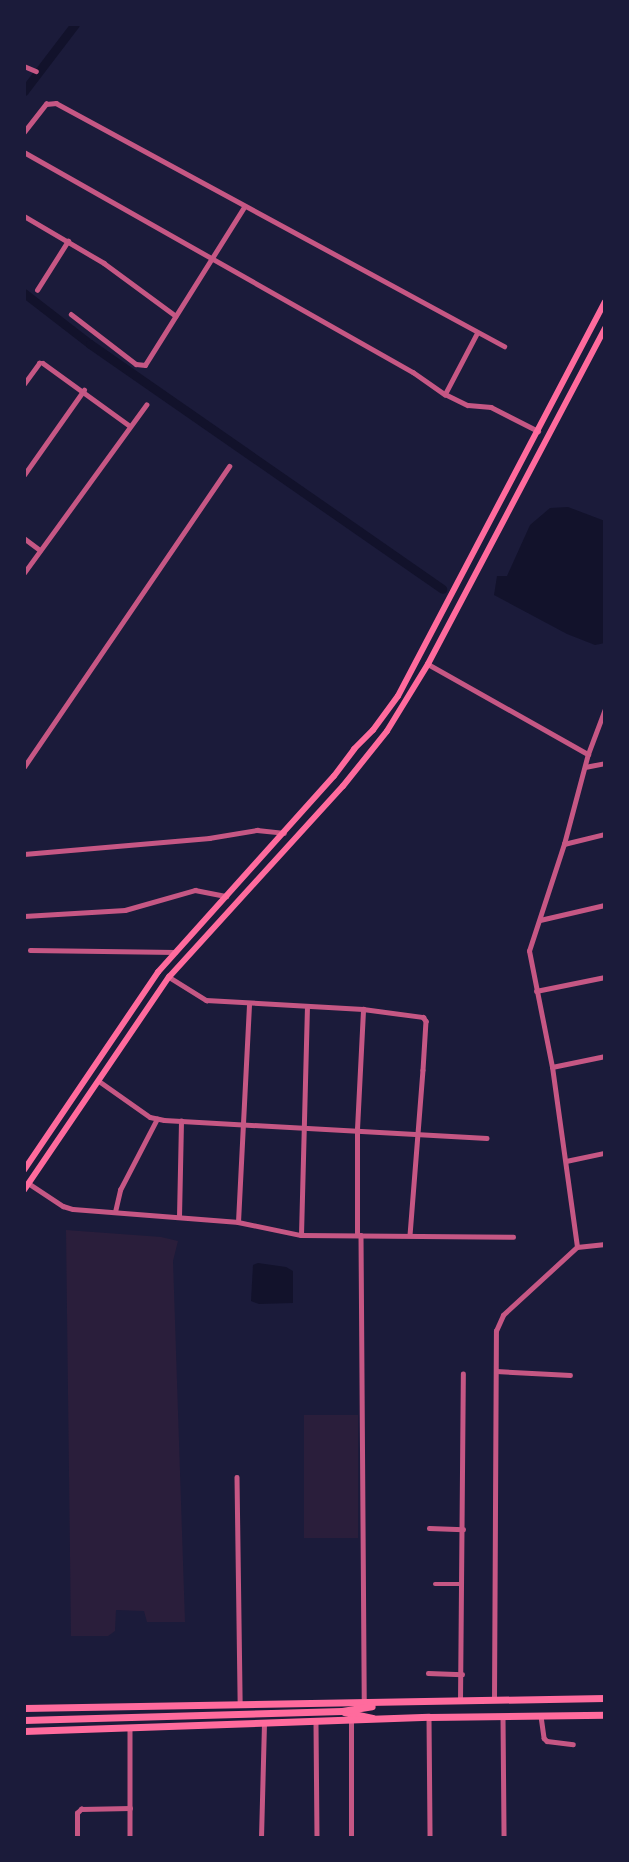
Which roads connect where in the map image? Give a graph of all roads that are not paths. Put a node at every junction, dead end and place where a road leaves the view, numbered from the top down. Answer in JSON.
{"nodes":[{"id":1,"x":24,"y":66,"type":"edge"},
{"id":2,"x":36,"y":71,"type":"dead end"},
{"id":3,"x":24,"y":132,"type":"edge"},
{"id":4,"x":24,"y":152,"type":"edge"},
{"id":5,"x":244,"y":207,"type":"junction"},
{"id":6,"x":24,"y":216,"type":"edge"},
{"id":7,"x":68,"y":241,"type":"junction"},
{"id":8,"x":210,"y":258,"type":"junction"},
{"id":9,"x":37,"y":290,"type":"dead end"},
{"id":10,"x":605,"y":302,"type":"edge"},
{"id":11,"x":71,"y":314,"type":"dead end"},
{"id":12,"x":176,"y":316,"type":"junction"},
{"id":13,"x":605,"y":328,"type":"edge"},
{"id":14,"x":477,"y":333,"type":"junction"},
{"id":15,"x":504,"y":346,"type":"dead end"},
{"id":16,"x":24,"y":384,"type":"edge"},
{"id":17,"x":84,"y":390,"type":"junction"},
{"id":18,"x":445,"y":394,"type":"junction"},
{"id":19,"x":146,"y":405,"type":"dead end"},
{"id":20,"x":130,"y":426,"type":"junction"},
{"id":21,"x":538,"y":431,"type":"junction"},
{"id":22,"x":229,"y":466,"type":"dead end"},
{"id":23,"x":24,"y":475,"type":"edge"},
{"id":24,"x":24,"y":538,"type":"edge"},
{"id":25,"x":40,"y":550,"type":"junction"},
{"id":26,"x":24,"y":573,"type":"edge"},
{"id":27,"x":428,"y":664,"type":"junction"},
{"id":28,"x":605,"y":709,"type":"edge"},
{"id":29,"x":588,"y":754,"type":"junction"},
{"id":30,"x":605,"y":763,"type":"edge"},
{"id":31,"x":24,"y":767,"type":"edge"},
{"id":32,"x":585,"y":767,"type":"junction"},
{"id":33,"x":284,"y":833,"type":"junction"},
{"id":34,"x":605,"y":834,"type":"edge"},
{"id":35,"x":564,"y":844,"type":"junction"},
{"id":36,"x":24,"y":854,"type":"edge"},
{"id":37,"x":226,"y":896,"type":"junction"},
{"id":38,"x":605,"y":904,"type":"edge"},
{"id":39,"x":24,"y":916,"type":"edge"},
{"id":40,"x":540,"y":920,"type":"junction"},
{"id":41,"x":30,"y":950,"type":"dead end"},
{"id":42,"x":175,"y":952,"type":"junction"},
{"id":43,"x":169,"y":977,"type":"junction"},
{"id":44,"x":605,"y":977,"type":"edge"},
{"id":45,"x":536,"y":991,"type":"junction"},
{"id":46,"x":249,"y":1004,"type":"junction"},
{"id":47,"x":307,"y":1008,"type":"junction"},
{"id":48,"x":363,"y":1009,"type":"junction"},
{"id":49,"x":605,"y":1056,"type":"edge"},
{"id":50,"x":552,"y":1066,"type":"junction"},
{"id":51,"x":99,"y":1081,"type":"junction"},
{"id":52,"x":158,"y":1119,"type":"junction"},
{"id":53,"x":181,"y":1121,"type":"junction"},
{"id":54,"x":242,"y":1125,"type":"junction"},
{"id":55,"x":302,"y":1127,"type":"junction"},
{"id":56,"x":357,"y":1129,"type":"junction"},
{"id":57,"x":417,"y":1133,"type":"junction"},
{"id":58,"x":486,"y":1138,"type":"dead end"},
{"id":59,"x":605,"y":1153,"type":"edge"},
{"id":60,"x":566,"y":1161,"type":"junction"},
{"id":61,"x":24,"y":1170,"type":"edge"},
{"id":62,"x":26,"y":1186,"type":"edge"},
{"id":63,"x":115,"y":1212,"type":"junction"},
{"id":64,"x":179,"y":1217,"type":"junction"},
{"id":65,"x":238,"y":1222,"type":"junction"},
{"id":66,"x":410,"y":1234,"type":"junction"},
{"id":67,"x":301,"y":1235,"type":"junction"},
{"id":68,"x":359,"y":1235,"type":"junction"},
{"id":69,"x":513,"y":1237,"type":"dead end"},
{"id":70,"x":605,"y":1244,"type":"edge"},
{"id":71,"x":577,"y":1247,"type":"junction"},
{"id":72,"x":496,"y":1371,"type":"junction"},
{"id":73,"x":464,"y":1374,"type":"dead end"},
{"id":74,"x":570,"y":1375,"type":"dead end"},
{"id":75,"x":237,"y":1477,"type":"dead end"},
{"id":76,"x":429,"y":1528,"type":"dead end"},
{"id":77,"x":462,"y":1528,"type":"junction"},
{"id":78,"x":435,"y":1584,"type":"dead end"},
{"id":79,"x":462,"y":1584,"type":"junction"},
{"id":80,"x":428,"y":1673,"type":"dead end"},
{"id":81,"x":462,"y":1674,"type":"junction"},
{"id":82,"x":605,"y":1698,"type":"edge"},
{"id":83,"x":494,"y":1700,"type":"junction"},
{"id":84,"x":460,"y":1701,"type":"junction"},
{"id":85,"x":364,"y":1702,"type":"junction"},
{"id":86,"x":386,"y":1703,"type":"junction"},
{"id":87,"x":240,"y":1704,"type":"junction"},
{"id":88,"x":40,"y":1707,"type":"junction"},
{"id":89,"x":24,"y":1708,"type":"edge"},
{"id":90,"x":342,"y":1711,"type":"junction"},
{"id":91,"x":605,"y":1715,"type":"edge"},
{"id":92,"x":503,"y":1716,"type":"junction"},
{"id":93,"x":541,"y":1716,"type":"junction"},
{"id":94,"x":429,"y":1717,"type":"junction"},
{"id":95,"x":24,"y":1720,"type":"edge"},
{"id":96,"x":382,"y":1720,"type":"junction"},
{"id":97,"x":351,"y":1722,"type":"junction"},
{"id":98,"x":316,"y":1723,"type":"junction"},
{"id":99,"x":264,"y":1725,"type":"junction"},
{"id":100,"x":130,"y":1729,"type":"junction"},
{"id":101,"x":24,"y":1731,"type":"edge"},
{"id":102,"x":41,"y":1731,"type":"junction"},
{"id":103,"x":573,"y":1744,"type":"dead end"},
{"id":104,"x":130,"y":1808,"type":"junction"},
{"id":105,"x":77,"y":1838,"type":"edge"},
{"id":106,"x":130,"y":1838,"type":"edge"},
{"id":107,"x":261,"y":1838,"type":"edge"},
{"id":108,"x":317,"y":1838,"type":"edge"},
{"id":109,"x":351,"y":1838,"type":"edge"},
{"id":110,"x":430,"y":1838,"type":"edge"},
{"id":111,"x":504,"y":1838,"type":"edge"}],
"edges":[{"from":1,"to":2,"type":"street"},
{"from":3,"to":5,"type":"street"},
{"from":4,"to":8,"type":"street"},
{"from":5,"to":8,"type":"street"},
{"from":5,"to":14,"type":"street"},
{"from":6,"to":7,"type":"street"},
{"from":7,"to":9,"type":"street"},
{"from":7,"to":12,"type":"street"},
{"from":8,"to":12,"type":"street"},
{"from":8,"to":18,"type":"street"},
{"from":10,"to":21,"type":"main road"},
{"from":11,"to":12,"type":"street"},
{"from":13,"to":27,"type":"main road"},
{"from":14,"to":15,"type":"street"},
{"from":14,"to":18,"type":"street"},
{"from":16,"to":17,"type":"street"},
{"from":17,"to":20,"type":"street"},
{"from":17,"to":23,"type":"street"},
{"from":18,"to":21,"type":"street"},
{"from":19,"to":20,"type":"street"},
{"from":20,"to":25,"type":"street"},
{"from":21,"to":33,"type":"main road"},
{"from":22,"to":31,"type":"street"},
{"from":24,"to":25,"type":"street"},
{"from":25,"to":26,"type":"street"},
{"from":27,"to":29,"type":"street"},
{"from":27,"to":43,"type":"main road"},
{"from":28,"to":29,"type":"street"},
{"from":29,"to":32,"type":"street"},
{"from":30,"to":32,"type":"street"},
{"from":32,"to":35,"type":"street"},
{"from":33,"to":36,"type":"street"},
{"from":33,"to":37,"type":"main road"},
{"from":34,"to":35,"type":"street"},
{"from":35,"to":40,"type":"street"},
{"from":37,"to":39,"type":"street"},
{"from":37,"to":42,"type":"main road"},
{"from":38,"to":40,"type":"street"},
{"from":40,"to":45,"type":"street"},
{"from":41,"to":42,"type":"street"},
{"from":42,"to":61,"type":"main road"},
{"from":43,"to":46,"type":"street"},
{"from":43,"to":51,"type":"main road"},
{"from":44,"to":45,"type":"street"},
{"from":45,"to":50,"type":"street"},
{"from":46,"to":47,"type":"street"},
{"from":46,"to":54,"type":"street"},
{"from":47,"to":48,"type":"street"},
{"from":47,"to":55,"type":"street"},
{"from":48,"to":56,"type":"street"},
{"from":48,"to":57,"type":"street"},
{"from":49,"to":50,"type":"street"},
{"from":50,"to":60,"type":"street"},
{"from":51,"to":52,"type":"street"},
{"from":51,"to":62,"type":"main road"},
{"from":52,"to":53,"type":"street"},
{"from":52,"to":63,"type":"street"},
{"from":53,"to":54,"type":"street"},
{"from":53,"to":64,"type":"street"},
{"from":54,"to":55,"type":"street"},
{"from":54,"to":65,"type":"street"},
{"from":55,"to":56,"type":"street"},
{"from":55,"to":67,"type":"street"},
{"from":56,"to":57,"type":"street"},
{"from":56,"to":68,"type":"street"},
{"from":57,"to":58,"type":"street"},
{"from":57,"to":66,"type":"street"},
{"from":59,"to":60,"type":"street"},
{"from":60,"to":71,"type":"street"},
{"from":62,"to":63,"type":"street"},
{"from":63,"to":64,"type":"street"},
{"from":64,"to":65,"type":"street"},
{"from":65,"to":67,"type":"street"},
{"from":66,"to":68,"type":"street"},
{"from":66,"to":69,"type":"street"},
{"from":67,"to":68,"type":"street"},
{"from":68,"to":85,"type":"street"},
{"from":70,"to":71,"type":"street"},
{"from":71,"to":72,"type":"street"},
{"from":72,"to":74,"type":"street"},
{"from":72,"to":83,"type":"street"},
{"from":73,"to":77,"type":"street"},
{"from":75,"to":87,"type":"street"},
{"from":76,"to":77,"type":"street"},
{"from":77,"to":79,"type":"street"},
{"from":78,"to":79,"type":"street"},
{"from":79,"to":81,"type":"street"},
{"from":80,"to":81,"type":"street"},
{"from":81,"to":84,"type":"street"},
{"from":82,"to":83,"type":"main road"},
{"from":83,"to":84,"type":"main road"},
{"from":84,"to":86,"type":"main road"},
{"from":85,"to":86,"type":"main road"},
{"from":85,"to":87,"type":"main road"},
{"from":86,"to":90,"type":"main road"},
{"from":87,"to":88,"type":"main road"},
{"from":88,"to":89,"type":"main road"},
{"from":88,"to":102,"type":"main road"},
{"from":90,"to":95,"type":"main road"},
{"from":90,"to":96,"type":"main road"},
{"from":91,"to":93,"type":"main road"},
{"from":92,"to":93,"type":"main road"},
{"from":92,"to":94,"type":"main road"},
{"from":92,"to":111,"type":"street"},
{"from":93,"to":103,"type":"street"},
{"from":94,"to":96,"type":"main road"},
{"from":94,"to":110,"type":"street"},
{"from":96,"to":97,"type":"main road"},
{"from":97,"to":98,"type":"main road"},
{"from":97,"to":109,"type":"street"},
{"from":98,"to":99,"type":"main road"},
{"from":98,"to":108,"type":"street"},
{"from":99,"to":100,"type":"main road"},
{"from":99,"to":107,"type":"street"},
{"from":100,"to":102,"type":"main road"},
{"from":100,"to":104,"type":"street"},
{"from":101,"to":102,"type":"main road"},
{"from":104,"to":105,"type":"street"},
{"from":104,"to":106,"type":"street"}]}
